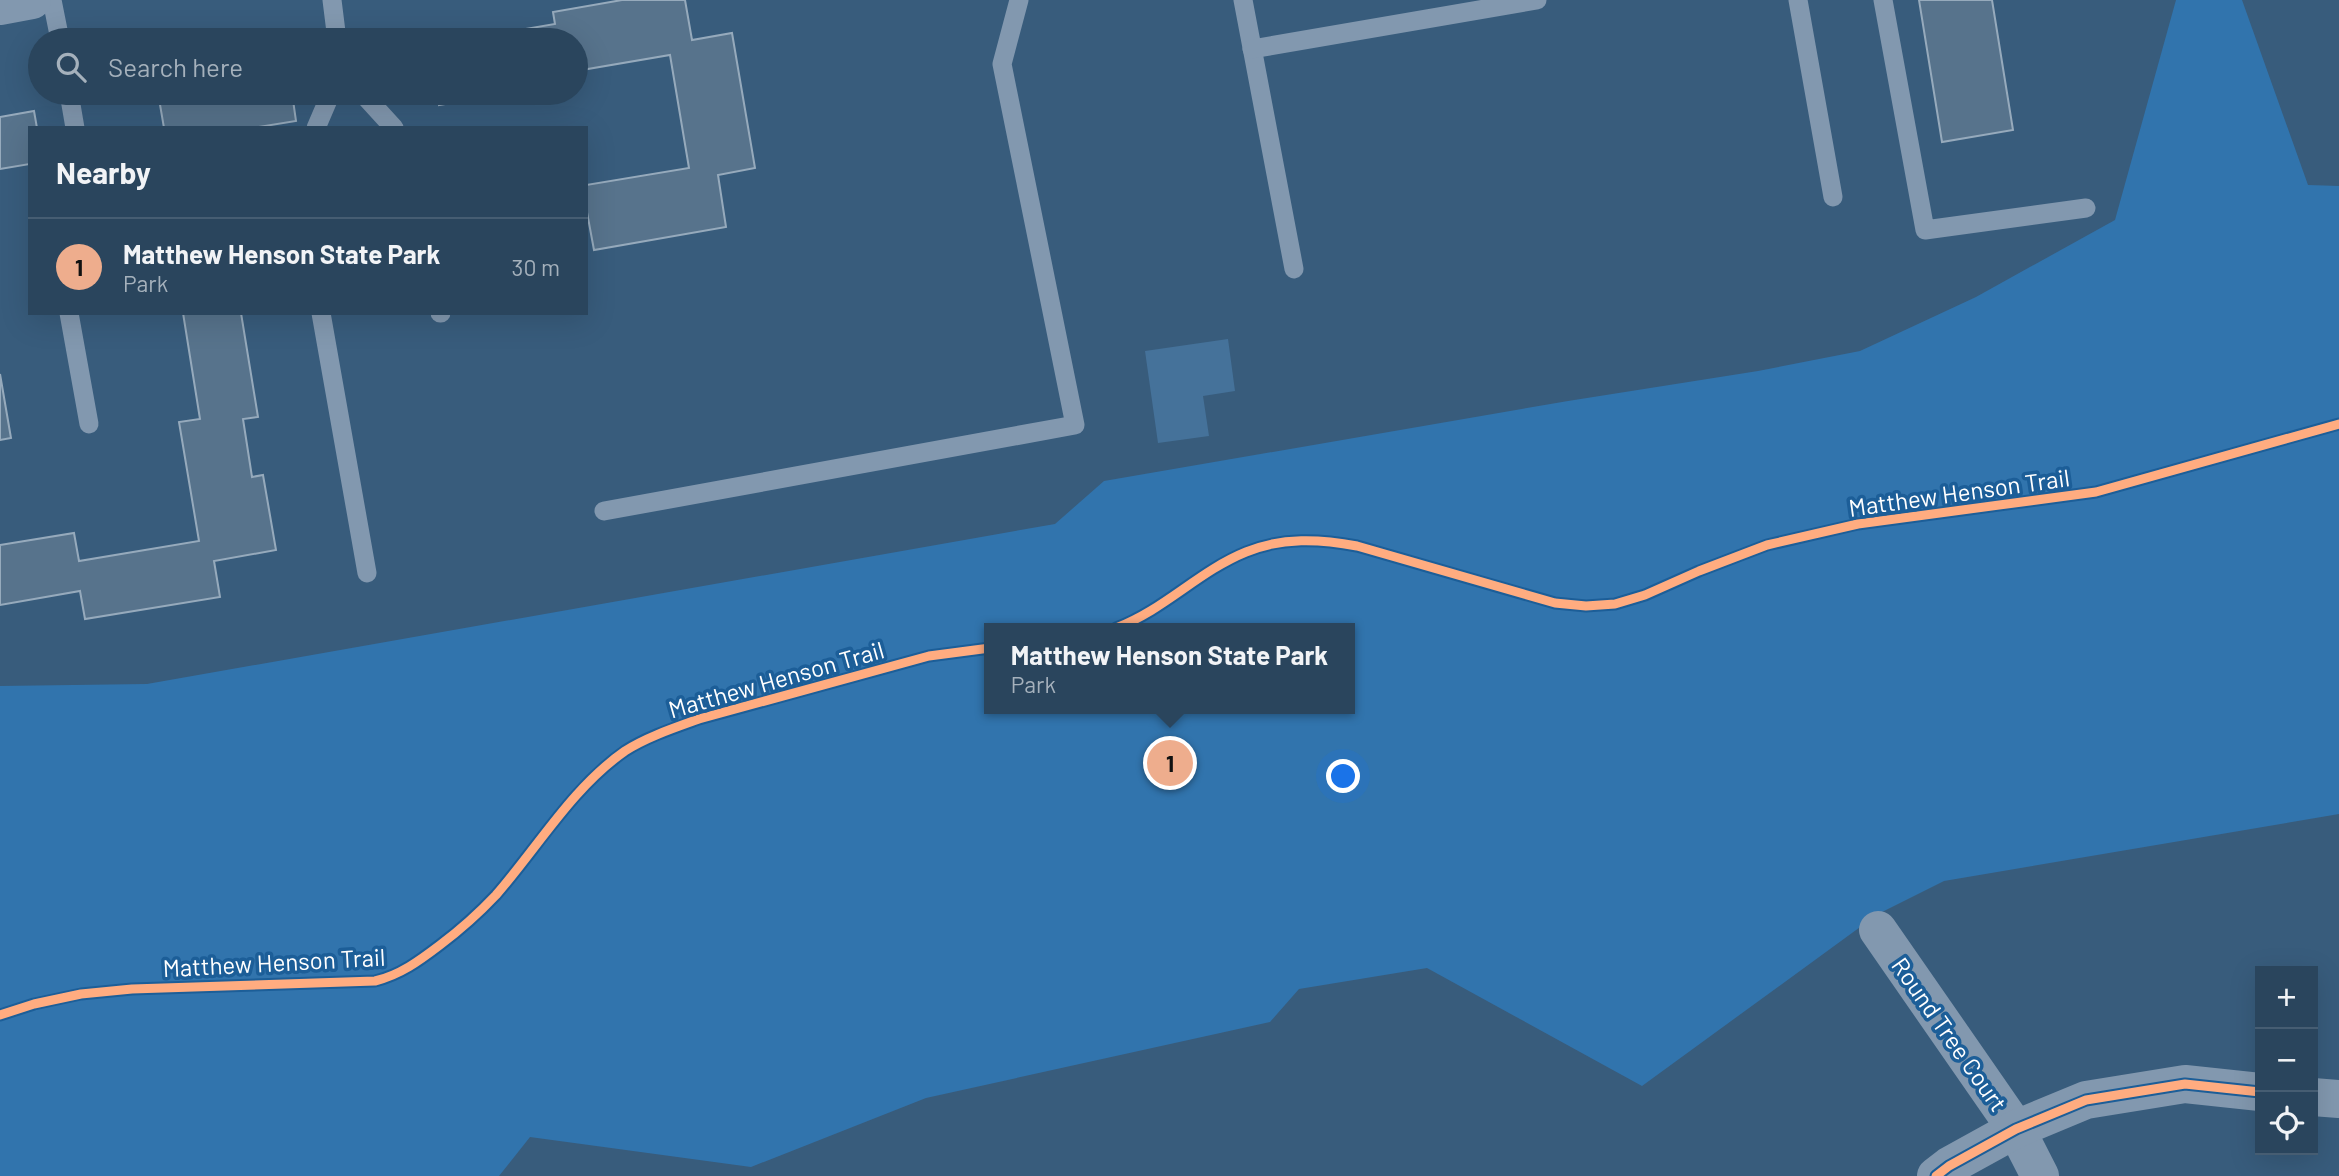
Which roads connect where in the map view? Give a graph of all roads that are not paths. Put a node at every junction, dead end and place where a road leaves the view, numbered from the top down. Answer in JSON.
{"nodes":[{"id":1,"x":32,"y":0,"type":"edge"},
{"id":2,"x":52,"y":0,"type":"edge"},
{"id":3,"x":332,"y":0,"type":"edge"},
{"id":4,"x":1018,"y":0,"type":"edge"},
{"id":5,"x":1244,"y":0,"type":"edge"},
{"id":6,"x":1537,"y":0,"type":"edge"},
{"id":7,"x":1798,"y":0,"type":"edge"},
{"id":8,"x":1883,"y":0,"type":"edge"},
{"id":9,"x":0,"y":6,"type":"edge"},
{"id":10,"x":58,"y":28,"type":"edge"},
{"id":11,"x":336,"y":28,"type":"edge"},
{"id":12,"x":1252,"y":49,"type":"junction"},
{"id":13,"x":71,"y":105,"type":"edge"},
{"id":14,"x":326,"y":105,"type":"edge"},
{"id":15,"x":373,"y":105,"type":"edge"},
{"id":16,"x":75,"y":126,"type":"edge"},
{"id":17,"x":317,"y":126,"type":"edge"},
{"id":18,"x":392,"y":126,"type":"edge"},
{"id":19,"x":1833,"y":197,"type":"dead end"},
{"id":20,"x":2086,"y":208,"type":"dead end"},
{"id":21,"x":1294,"y":269,"type":"dead end"},
{"id":22,"x":69,"y":315,"type":"edge"},
{"id":23,"x":320,"y":315,"type":"edge"},
{"id":24,"x":89,"y":424,"type":"dead end"},
{"id":25,"x":604,"y":511,"type":"dead end"},
{"id":26,"x":367,"y":573,"type":"dead end"},
{"id":27,"x":1878,"y":930,"type":"dead end"},
{"id":28,"x":2255,"y":1091,"type":"edge"},
{"id":29,"x":2318,"y":1097,"type":"edge"},
{"id":30,"x":2339,"y":1099,"type":"edge"},
{"id":31,"x":2016,"y":1129,"type":"junction"},
{"id":32,"x":1936,"y":1176,"type":"edge"},
{"id":33,"x":2040,"y":1176,"type":"edge"}],
"edges":[{"from":1,"to":9,"type":"street"},
{"from":2,"to":10,"type":"lane"},
{"from":3,"to":11,"type":"lane"},
{"from":4,"to":25,"type":"lane"},
{"from":5,"to":12,"type":"lane"},
{"from":6,"to":12,"type":"lane"},
{"from":7,"to":19,"type":"lane"},
{"from":8,"to":20,"type":"lane"},
{"from":12,"to":21,"type":"lane"},
{"from":13,"to":16,"type":"lane"},
{"from":14,"to":17,"type":"lane"},
{"from":15,"to":18,"type":"lane"},
{"from":22,"to":24,"type":"lane"},
{"from":23,"to":26,"type":"lane"},
{"from":27,"to":31,"type":"street","name":"Round Tree Court"},
{"from":28,"to":31,"type":"street"},
{"from":29,"to":30,"type":"street"},
{"from":31,"to":32,"type":"street"},
{"from":31,"to":33,"type":"street","name":"Round Tree Court"}]}
